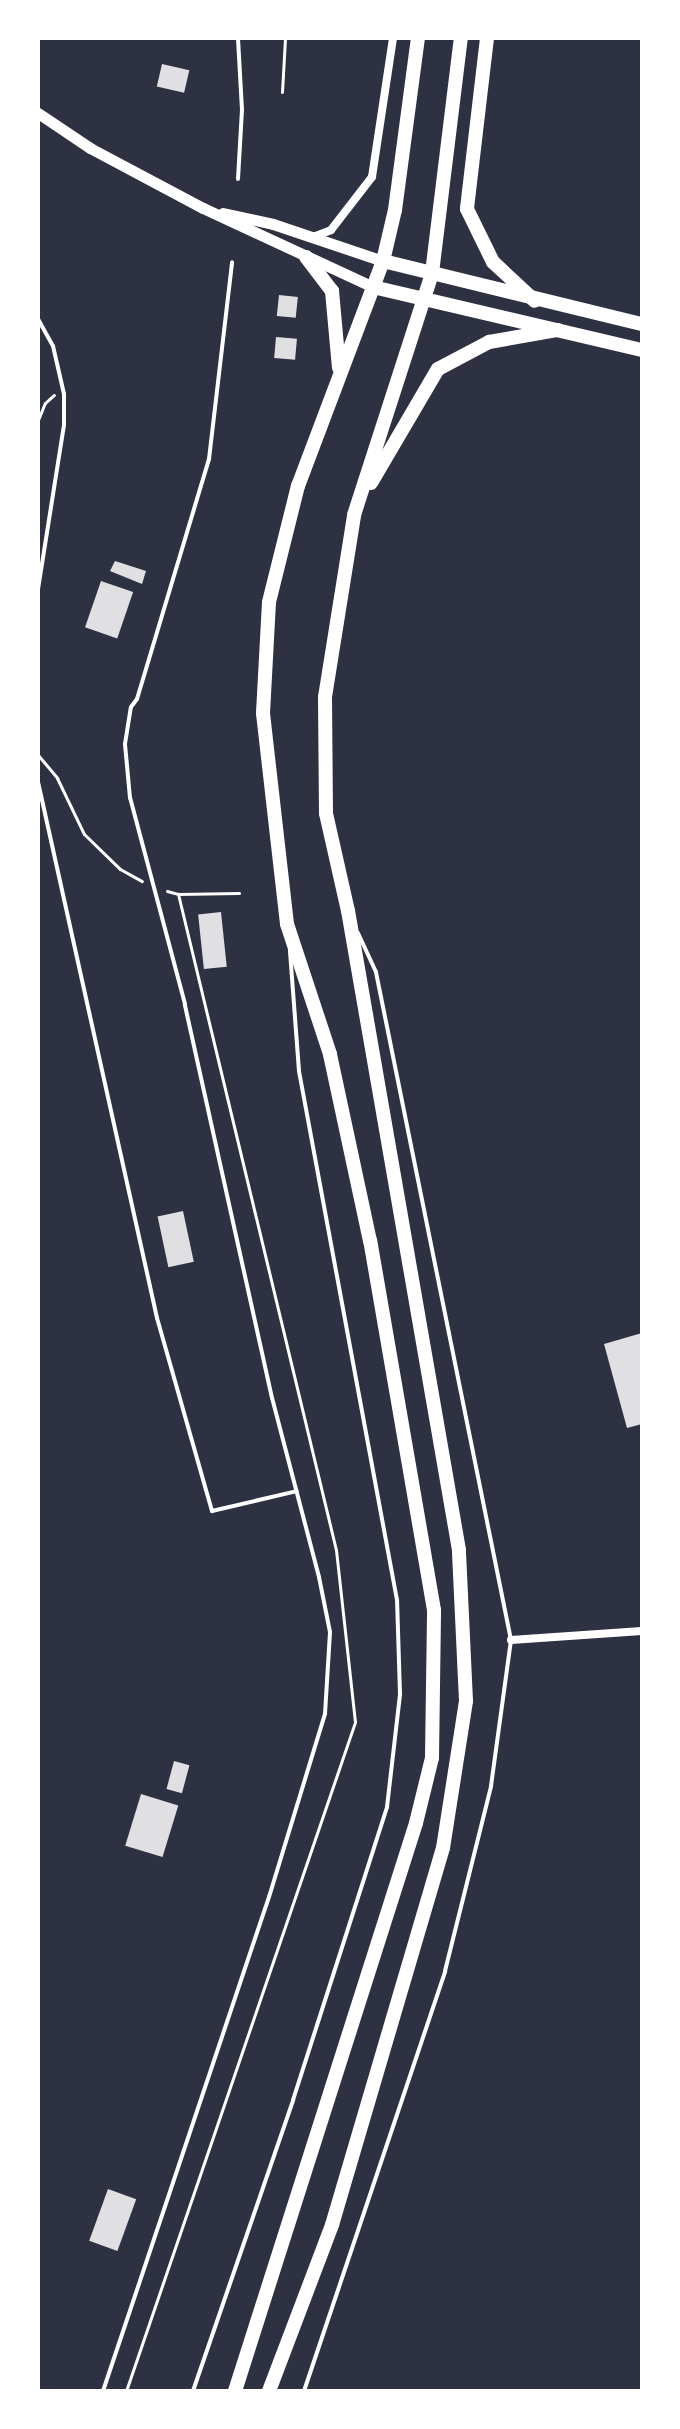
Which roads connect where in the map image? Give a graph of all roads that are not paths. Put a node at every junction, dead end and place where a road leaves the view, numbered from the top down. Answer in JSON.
{"nodes":[{"id":1,"x":238,"y":38,"type":"edge"},
{"id":2,"x":393,"y":38,"type":"edge"},
{"id":3,"x":418,"y":38,"type":"edge"},
{"id":4,"x":461,"y":38,"type":"edge"},
{"id":5,"x":487,"y":38,"type":"edge"},
{"id":6,"x":38,"y":113,"type":"edge"},
{"id":7,"x":238,"y":179,"type":"dead end"},
{"id":8,"x":203,"y":208,"type":"junction"},
{"id":9,"x":311,"y":237,"type":"junction"},
{"id":10,"x":306,"y":257,"type":"junction"},
{"id":11,"x":383,"y":261,"type":"junction"},
{"id":12,"x":232,"y":262,"type":"dead end"},
{"id":13,"x":432,"y":273,"type":"junction"},
{"id":14,"x":373,"y":287,"type":"junction"},
{"id":15,"x":424,"y":299,"type":"junction"},
{"id":16,"x":535,"y":301,"type":"junction"},
{"id":17,"x":38,"y":319,"type":"edge"},
{"id":18,"x":642,"y":324,"type":"edge"},
{"id":19,"x":558,"y":330,"type":"junction"},
{"id":20,"x":642,"y":350,"type":"edge"},
{"id":21,"x":340,"y":377,"type":"junction"},
{"id":22,"x":354,"y":515,"type":"junction"},
{"id":23,"x":38,"y":589,"type":"edge"},
{"id":24,"x":38,"y":782,"type":"edge"},
{"id":25,"x":348,"y":911,"type":"junction"},
{"id":26,"x":287,"y":924,"type":"junction"},
{"id":27,"x":297,"y":1491,"type":"junction"},
{"id":28,"x":642,"y":1631,"type":"edge"},
{"id":29,"x":511,"y":1640,"type":"junction"},
{"id":30,"x":103,"y":2391,"type":"edge"},
{"id":31,"x":193,"y":2391,"type":"edge"},
{"id":32,"x":235,"y":2391,"type":"edge"},
{"id":33,"x":269,"y":2391,"type":"edge"},
{"id":34,"x":304,"y":2391,"type":"edge"}],
"edges":[{"from":1,"to":7,"type":"lane"},
{"from":2,"to":9,"type":"street"},
{"from":3,"to":11,"type":"main road"},
{"from":4,"to":13,"type":"main road"},
{"from":5,"to":16,"type":"main road"},
{"from":6,"to":8,"type":"street"},
{"from":8,"to":9,"type":"street"},
{"from":8,"to":10,"type":"street"},
{"from":9,"to":11,"type":"street"},
{"from":10,"to":14,"type":"street"},
{"from":10,"to":21,"type":"main road"},
{"from":11,"to":13,"type":"main road"},
{"from":11,"to":14,"type":"main road"},
{"from":12,"to":27,"type":"lane"},
{"from":13,"to":15,"type":"main road"},
{"from":13,"to":16,"type":"main road"},
{"from":14,"to":15,"type":"main road"},
{"from":14,"to":21,"type":"main road"},
{"from":15,"to":19,"type":"main road"},
{"from":15,"to":22,"type":"main road"},
{"from":16,"to":18,"type":"main road"},
{"from":17,"to":23,"type":"lane"},
{"from":19,"to":20,"type":"main road"},
{"from":19,"to":22,"type":"main road"},
{"from":21,"to":26,"type":"main road"},
{"from":22,"to":25,"type":"main road"},
{"from":24,"to":27,"type":"lane"},
{"from":25,"to":29,"type":"lane"},
{"from":25,"to":33,"type":"main road"},
{"from":26,"to":31,"type":"lane"},
{"from":26,"to":32,"type":"main road"},
{"from":27,"to":30,"type":"lane"},
{"from":28,"to":29,"type":"street"},
{"from":29,"to":34,"type":"lane"}]}
